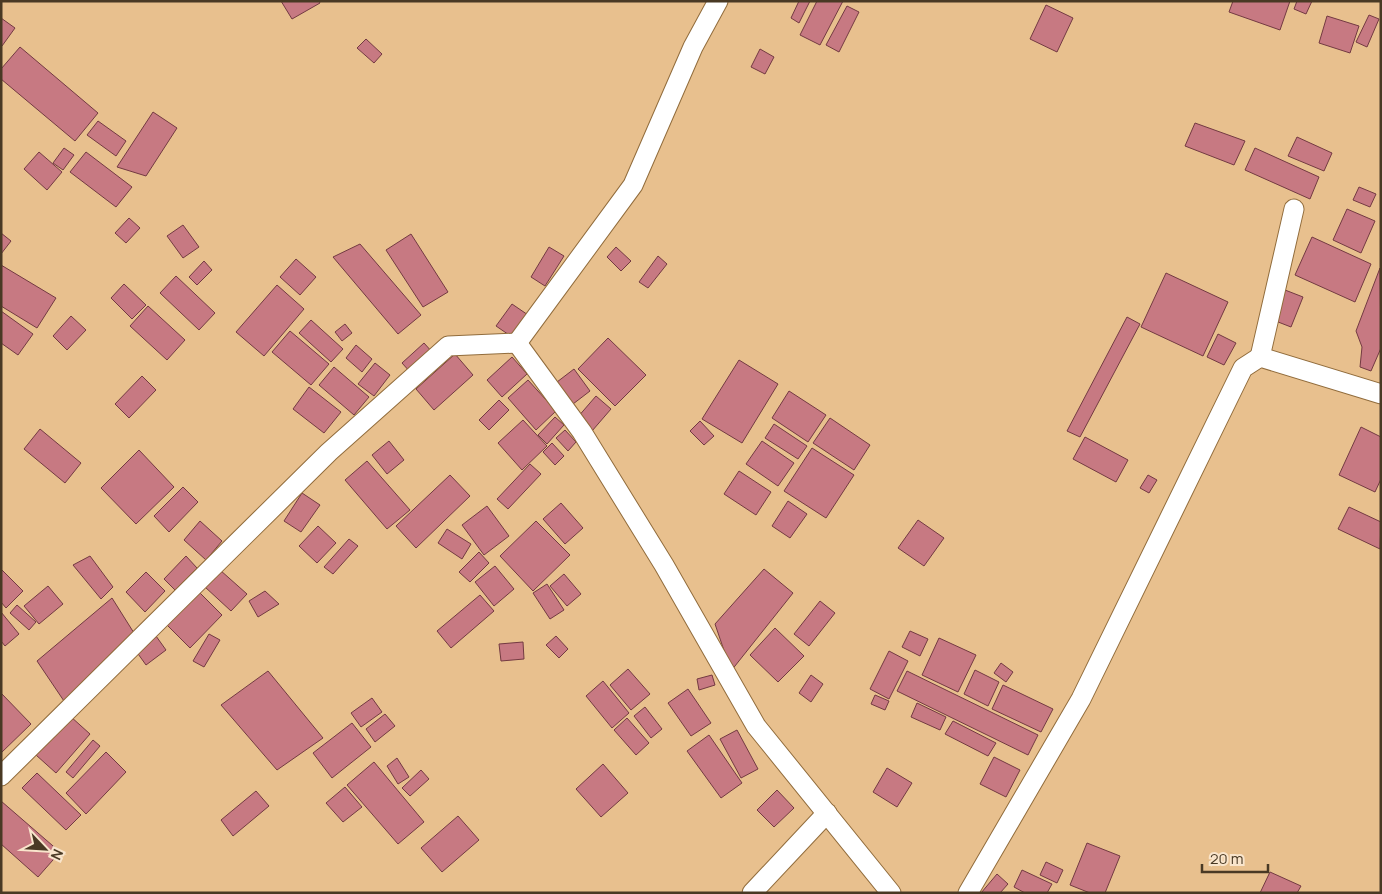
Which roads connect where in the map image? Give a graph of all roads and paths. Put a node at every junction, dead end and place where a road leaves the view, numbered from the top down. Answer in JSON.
{"nodes":[{"id":1,"x":718,"y":1,"type":"edge"},
{"id":2,"x":1294,"y":209,"type":"dead end"},
{"id":3,"x":517,"y":343,"type":"junction"},
{"id":4,"x":1260,"y":357,"type":"junction"},
{"id":5,"x":1381,"y":394,"type":"edge"},
{"id":6,"x":1,"y":776,"type":"edge"},
{"id":7,"x":827,"y":813,"type":"junction"},
{"id":8,"x":752,"y":893,"type":"edge"},
{"id":9,"x":891,"y":893,"type":"edge"},
{"id":10,"x":968,"y":893,"type":"edge"}],
"edges":[{"from":1,"to":3,"type":"street"},
{"from":2,"to":4,"type":"street"},
{"from":3,"to":6,"type":"street"},
{"from":3,"to":7,"type":"street"},
{"from":4,"to":5,"type":"street"},
{"from":4,"to":10,"type":"street"},
{"from":7,"to":8,"type":"street"},
{"from":7,"to":9,"type":"street"}]}
